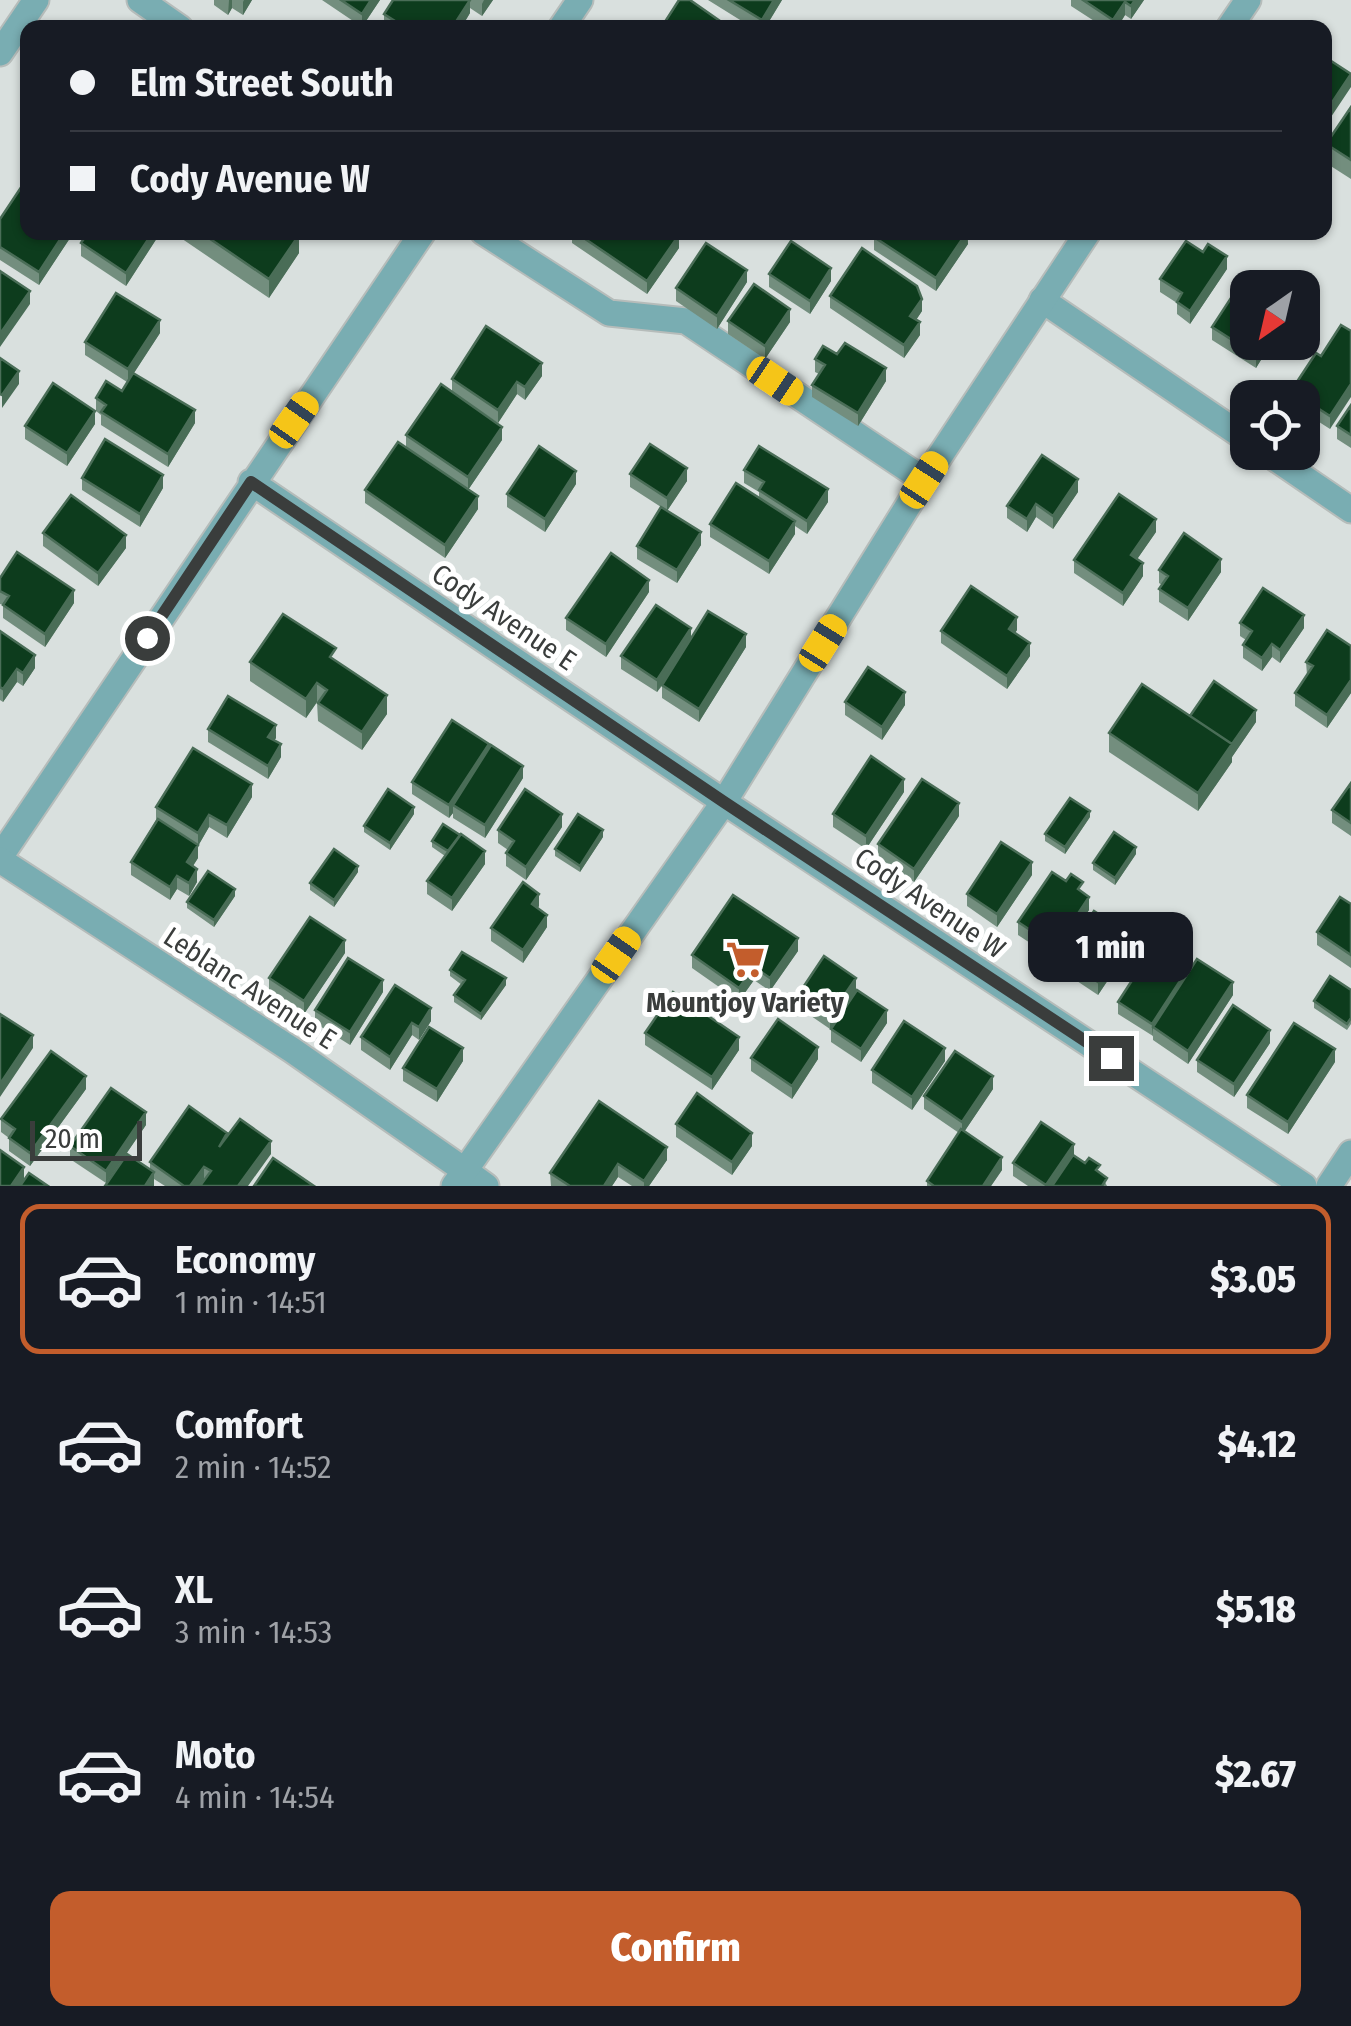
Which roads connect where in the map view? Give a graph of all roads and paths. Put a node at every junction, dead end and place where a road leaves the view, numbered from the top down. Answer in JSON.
{"nodes":[{"id":1,"x":140,"y":0,"type":"edge"},
{"id":2,"x":169,"y":20,"type":"edge"},
{"id":3,"x":20,"y":24,"type":"edge"},
{"id":4,"x":0,"y":53,"type":"edge"},
{"id":5,"x":417,"y":240,"type":"edge"},
{"id":6,"x":495,"y":240,"type":"edge"},
{"id":7,"x":1083,"y":240,"type":"edge"},
{"id":8,"x":1042,"y":300,"type":"junction"},
{"id":9,"x":1230,"y":428,"type":"edge"},
{"id":10,"x":1292,"y":470,"type":"edge"},
{"id":11,"x":924,"y":480,"type":"junction"},
{"id":12,"x":251,"y":482,"type":"junction"},
{"id":13,"x":1351,"y":510,"type":"edge"},
{"id":14,"x":724,"y":802,"type":"junction"},
{"id":15,"x":0,"y":859,"type":"edge"},
{"id":16,"x":1351,"y":1153,"type":"edge"},
{"id":17,"x":459,"y":1178,"type":"edge"},
{"id":18,"x":486,"y":1186,"type":"edge"},
{"id":19,"x":1304,"y":1186,"type":"edge"},
{"id":20,"x":1329,"y":1186,"type":"edge"}],
"edges":[{"from":1,"to":2,"type":"street"},
{"from":3,"to":4,"type":"street"},
{"from":5,"to":12,"type":"street"},
{"from":6,"to":11,"type":"street"},
{"from":7,"to":8,"type":"street"},
{"from":8,"to":9,"type":"street"},
{"from":8,"to":11,"type":"street"},
{"from":10,"to":13,"type":"street"},
{"from":11,"to":14,"type":"street"},
{"from":12,"to":14,"type":"street","name":"Cody Avenue E"},
{"from":12,"to":15,"type":"street"},
{"from":14,"to":17,"type":"street"},
{"from":14,"to":19,"type":"street","name":"Cody Avenue W"},
{"from":15,"to":17,"type":"street","name":"Leblanc Avenue E"},
{"from":16,"to":20,"type":"street"},
{"from":17,"to":18,"type":"street","name":"Leblanc Avenue E"}]}
